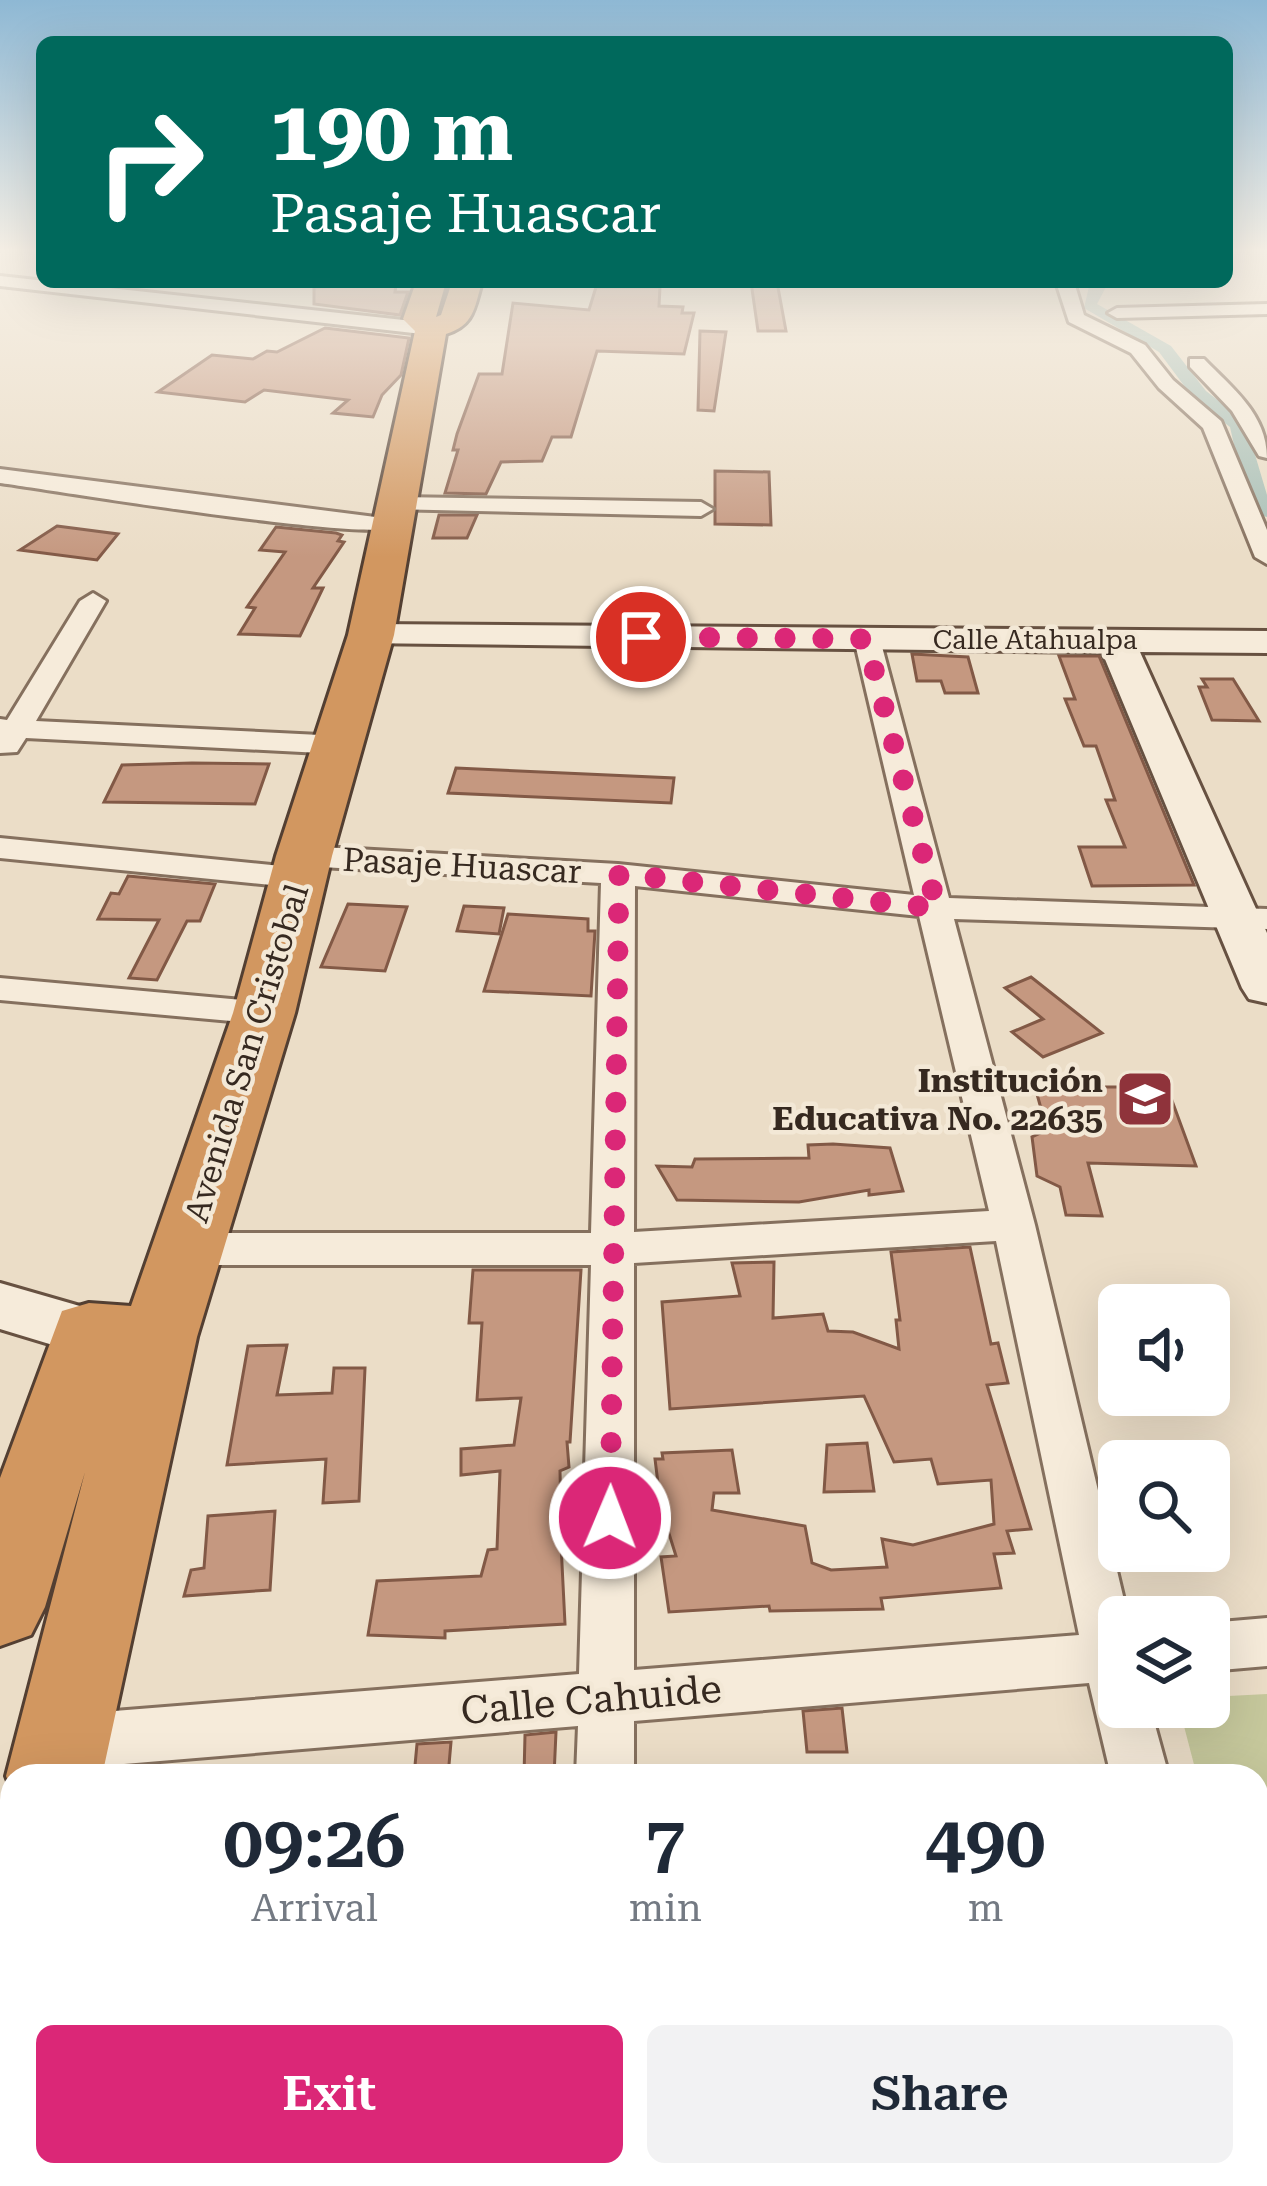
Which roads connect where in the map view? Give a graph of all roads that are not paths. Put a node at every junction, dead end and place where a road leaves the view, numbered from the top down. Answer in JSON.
{"nodes":[{"id":1,"x":423,"y":353,"type":"edge"},
{"id":2,"x":1141,"y":353,"type":"edge"},
{"id":3,"x":1197,"y":363,"type":"dead end"},
{"id":4,"x":1267,"y":452,"type":"edge"},
{"id":5,"x":0,"y":476,"type":"edge"},
{"id":6,"x":701,"y":508,"type":"dead end"},
{"id":7,"x":394,"y":515,"type":"junction"},
{"id":8,"x":1267,"y":556,"type":"edge"},
{"id":9,"x":93,"y":601,"type":"dead end"},
{"id":10,"x":371,"y":635,"type":"junction"},
{"id":11,"x":866,"y":639,"type":"junction"},
{"id":12,"x":1127,"y":641,"type":"junction"},
{"id":13,"x":1267,"y":643,"type":"edge"},
{"id":14,"x":5,"y":738,"type":"edge"},
{"id":15,"x":340,"y":745,"type":"junction"},
{"id":16,"x":0,"y":848,"type":"edge"},
{"id":17,"x":302,"y":867,"type":"junction"},
{"id":18,"x":619,"y":874,"type":"junction"},
{"id":19,"x":937,"y":908,"type":"junction"},
{"id":20,"x":1258,"y":921,"type":"edge"},
{"id":21,"x":1267,"y":988,"type":"edge"},
{"id":22,"x":0,"y":989,"type":"edge"},
{"id":23,"x":264,"y":1012,"type":"junction"},
{"id":24,"x":1014,"y":1225,"type":"junction"},
{"id":25,"x":185,"y":1249,"type":"junction"},
{"id":26,"x":615,"y":1250,"type":"junction"},
{"id":27,"x":0,"y":1306,"type":"edge"},
{"id":28,"x":124,"y":1334,"type":"junction"},
{"id":29,"x":1099,"y":1596,"type":"edge"},
{"id":30,"x":0,"y":1607,"type":"edge"},
{"id":31,"x":1267,"y":1642,"type":"edge"},
{"id":32,"x":1230,"y":1645,"type":"edge"},
{"id":33,"x":1098,"y":1679,"type":"edge"},
{"id":34,"x":607,"y":1697,"type":"junction"},
{"id":35,"x":1129,"y":1728,"type":"edge"},
{"id":36,"x":59,"y":1759,"type":"edge"},
{"id":37,"x":605,"y":1764,"type":"edge"},
{"id":38,"x":1137,"y":1764,"type":"edge"}],
"edges":[{"from":1,"to":7,"type":"highway","name":"Avenida San Cristobal"},
{"from":2,"to":8,"type":"street"},
{"from":3,"to":4,"type":"street"},
{"from":5,"to":7,"type":"street"},
{"from":6,"to":7,"type":"street"},
{"from":7,"to":10,"type":"highway","name":"Avenida San Cristobal"},
{"from":9,"to":14,"type":"street"},
{"from":10,"to":11,"type":"street","name":"Calle Atahualpa"},
{"from":10,"to":15,"type":"highway","name":"Avenida San Cristobal"},
{"from":11,"to":12,"type":"street","name":"Calle Atahualpa"},
{"from":11,"to":19,"type":"street"},
{"from":12,"to":13,"type":"street","name":"Calle Atahualpa"},
{"from":12,"to":20,"type":"street"},
{"from":14,"to":15,"type":"street"},
{"from":15,"to":17,"type":"highway","name":"Avenida San Cristobal"},
{"from":16,"to":17,"type":"street","name":"Pasaje Huascar"},
{"from":17,"to":18,"type":"street","name":"Pasaje Huascar"},
{"from":17,"to":23,"type":"highway","name":"Avenida San Cristobal"},
{"from":18,"to":19,"type":"street","name":"Pasaje Huascar"},
{"from":18,"to":26,"type":"street"},
{"from":19,"to":20,"type":"street","name":"Pasaje Huascar"},
{"from":19,"to":24,"type":"street"},
{"from":20,"to":21,"type":"street"},
{"from":22,"to":23,"type":"street"},
{"from":23,"to":25,"type":"highway","name":"Avenida San Cristobal"},
{"from":24,"to":26,"type":"street"},
{"from":24,"to":29,"type":"street"},
{"from":25,"to":26,"type":"street"},
{"from":25,"to":28,"type":"highway","name":"Avenida San Cristobal"},
{"from":26,"to":34,"type":"street"},
{"from":27,"to":28,"type":"street"},
{"from":28,"to":30,"type":"highway"},
{"from":28,"to":36,"type":"highway","name":"Avenida San Cristobal"},
{"from":31,"to":32,"type":"street"},
{"from":33,"to":34,"type":"street","name":"Calle Cahuide"},
{"from":34,"to":36,"type":"street","name":"Calle Cahuide"},
{"from":34,"to":37,"type":"street"},
{"from":35,"to":38,"type":"street"}]}
